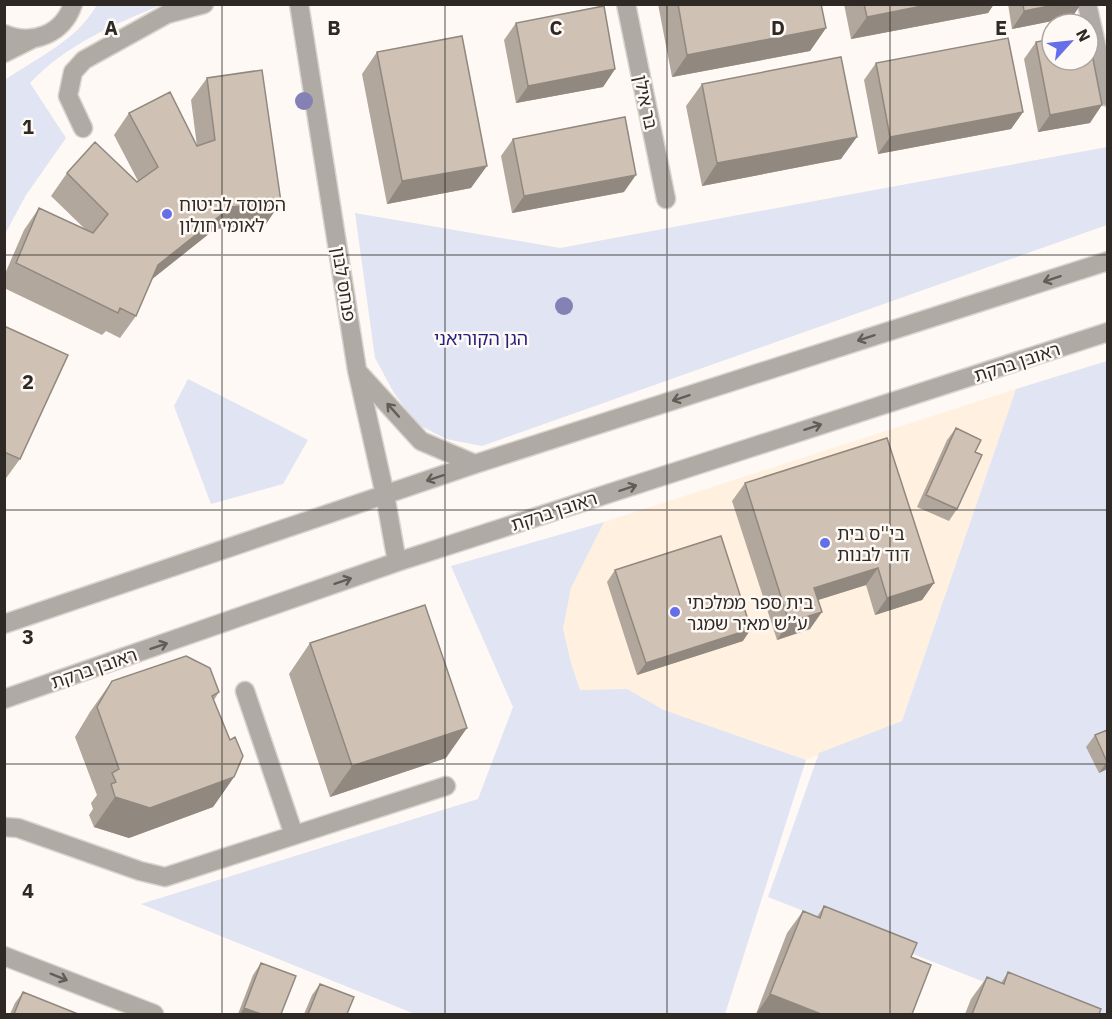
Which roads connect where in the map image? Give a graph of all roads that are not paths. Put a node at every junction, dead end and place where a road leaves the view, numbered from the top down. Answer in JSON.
{"nodes":[{"id":1,"x":73,"y":4,"type":"edge"},
{"id":2,"x":204,"y":4,"type":"edge"},
{"id":3,"x":299,"y":4,"type":"edge"},
{"id":4,"x":626,"y":4,"type":"edge"},
{"id":5,"x":1087,"y":4,"type":"edge"},
{"id":6,"x":4,"y":34,"type":"edge"},
{"id":7,"x":34,"y":39,"type":"junction"},
{"id":8,"x":4,"y":53,"type":"edge"},
{"id":9,"x":1107,"y":96,"type":"edge"},
{"id":10,"x":83,"y":128,"type":"dead end"},
{"id":11,"x":666,"y":199,"type":"dead end"},
{"id":12,"x":1107,"y":261,"type":"edge"},
{"id":13,"x":1107,"y":332,"type":"edge"},
{"id":14,"x":357,"y":370,"type":"junction"},
{"id":15,"x":475,"y":464,"type":"junction"},
{"id":16,"x":385,"y":495,"type":"junction"},
{"id":17,"x":397,"y":562,"type":"junction"},
{"id":18,"x":4,"y":624,"type":"edge"},
{"id":19,"x":245,"y":691,"type":"dead end"},
{"id":20,"x":4,"y":699,"type":"edge"},
{"id":21,"x":446,"y":786,"type":"dead end"},
{"id":22,"x":4,"y":827,"type":"edge"},
{"id":23,"x":294,"y":835,"type":"junction"},
{"id":24,"x":4,"y":956,"type":"edge"},
{"id":25,"x":154,"y":1014,"type":"edge"}],
"edges":[{"from":1,"to":7,"type":"street"},
{"from":2,"to":10,"type":"street"},
{"from":3,"to":14,"type":"street","name":"פנחס לבון"},
{"from":4,"to":11,"type":"street","name":"בר אילן"},
{"from":5,"to":9,"type":"street"},
{"from":6,"to":7,"type":"street"},
{"from":7,"to":8,"type":"street"},
{"from":12,"to":15,"type":"street","one_way":true},
{"from":17,"to":13,"type":"street","name":"ראובן ברקת","one_way":true},
{"from":15,"to":14,"type":"street","one_way":true},
{"from":14,"to":16,"type":"street","name":"פנחס לבון"},
{"from":15,"to":16,"type":"street","one_way":true},
{"from":16,"to":17,"type":"street","name":"פנחס לבון"},
{"from":16,"to":18,"type":"street"},
{"from":20,"to":17,"type":"street","name":"ראובן ברקת","one_way":true},
{"from":19,"to":23,"type":"street"},
{"from":21,"to":23,"type":"street"},
{"from":22,"to":23,"type":"street"},
{"from":24,"to":25,"type":"street","one_way":true}]}
